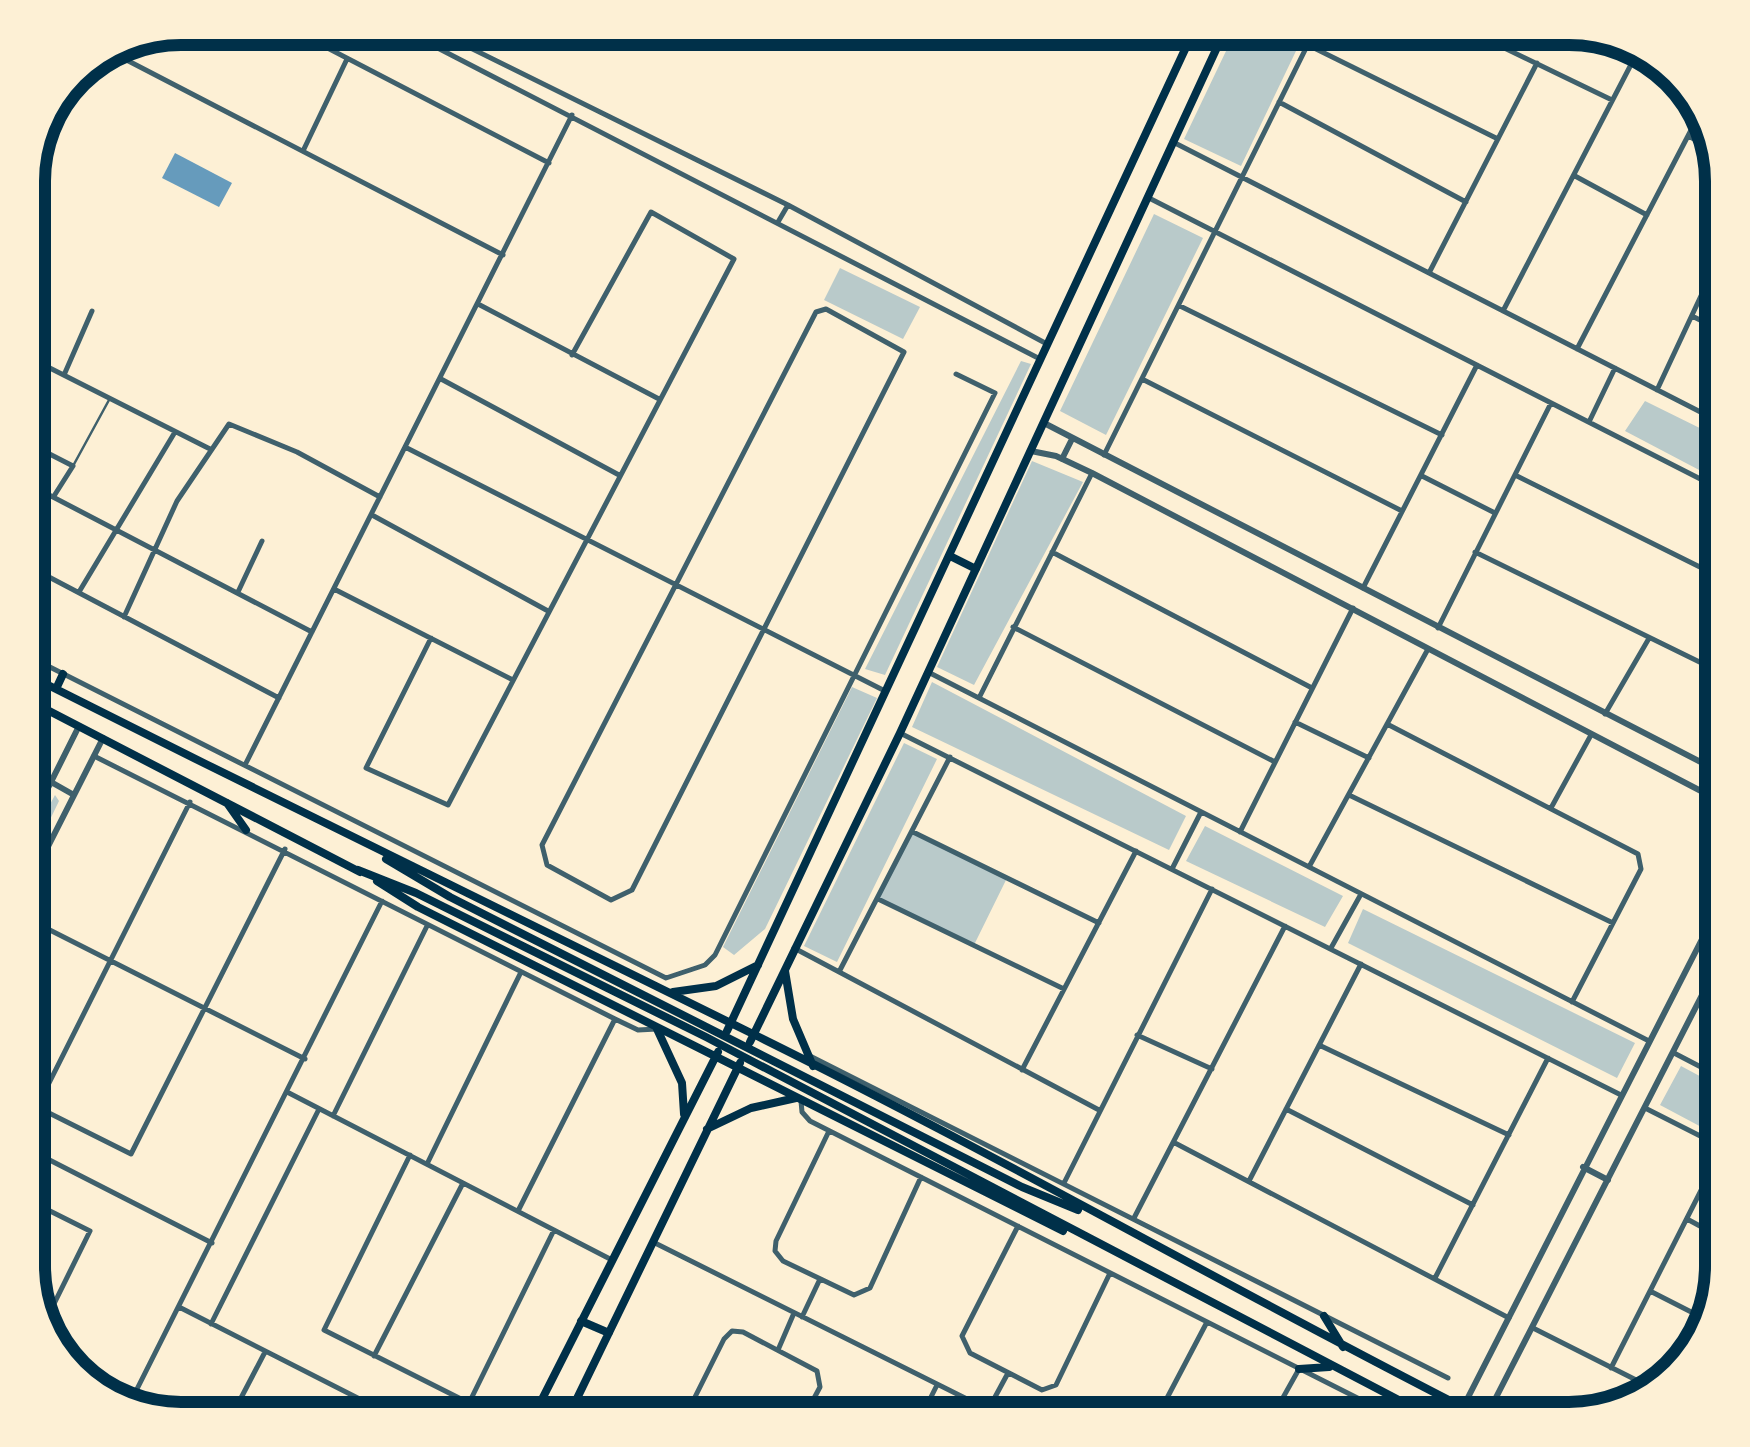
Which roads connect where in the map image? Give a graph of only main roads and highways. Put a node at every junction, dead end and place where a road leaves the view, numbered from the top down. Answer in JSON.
{"nodes":[{"id":1,"x":1187,"y":45,"type":"edge"},
{"id":2,"x":1218,"y":45,"type":"edge"},
{"id":3,"x":950,"y":556,"type":"junction"},
{"id":4,"x":976,"y":569,"type":"junction"},
{"id":5,"x":63,"y":674,"type":"road end"},
{"id":6,"x":45,"y":683,"type":"edge"},
{"id":7,"x":56,"y":689,"type":"junction"},
{"id":8,"x":45,"y":709,"type":"edge"},
{"id":9,"x":227,"y":804,"type":"junction"},
{"id":10,"x":246,"y":830,"type":"road end"},
{"id":11,"x":361,"y":844,"type":"junction"},
{"id":12,"x":358,"y":870,"type":"junction"},
{"id":13,"x":758,"y":965,"type":"junction"},
{"id":14,"x":784,"y":970,"type":"junction"},
{"id":15,"x":669,"y":992,"type":"junction"},
{"id":16,"x":729,"y":1027,"type":"junction"},
{"id":17,"x":657,"y":1028,"type":"junction"},
{"id":18,"x":752,"y":1038,"type":"junction"},
{"id":19,"x":716,"y":1054,"type":"junction"},
{"id":20,"x":738,"y":1066,"type":"junction"},
{"id":21,"x":813,"y":1066,"type":"junction"},
{"id":22,"x":800,"y":1098,"type":"junction"},
{"id":23,"x":684,"y":1117,"type":"junction"},
{"id":24,"x":706,"y":1129,"type":"junction"},
{"id":25,"x":1098,"y":1218,"type":"junction"},
{"id":26,"x":1086,"y":1240,"type":"junction"},
{"id":27,"x":1324,"y":1316,"type":"road end"},
{"id":28,"x":581,"y":1320,"type":"junction"},
{"id":29,"x":609,"y":1334,"type":"junction"},
{"id":30,"x":1343,"y":1347,"type":"junction"},
{"id":31,"x":1299,"y":1368,"type":"road end"},
{"id":32,"x":1337,"y":1368,"type":"junction"},
{"id":33,"x":541,"y":1402,"type":"edge"},
{"id":34,"x":576,"y":1402,"type":"edge"},
{"id":35,"x":1401,"y":1402,"type":"edge"},
{"id":36,"x":1451,"y":1402,"type":"edge"}],
"edges":[{"from":1,"to":3,"type":"main road"},
{"from":2,"to":4,"type":"main road"},
{"from":3,"to":4,"type":"main road"},
{"from":3,"to":13,"type":"main road"},
{"from":4,"to":14,"type":"main road"},
{"from":5,"to":7,"type":"main road"},
{"from":6,"to":7,"type":"main road"},
{"from":7,"to":11,"type":"main road"},
{"from":8,"to":9,"type":"main road"},
{"from":9,"to":10,"type":"main road"},
{"from":9,"to":12,"type":"main road"},
{"from":11,"to":15,"type":"main road"},
{"from":11,"to":25,"type":"main road"},
{"from":12,"to":17,"type":"main road"},
{"from":12,"to":26,"type":"main road"},
{"from":13,"to":15,"type":"main road"},
{"from":13,"to":16,"type":"main road"},
{"from":14,"to":18,"type":"main road"},
{"from":14,"to":21,"type":"main road"},
{"from":15,"to":16,"type":"main road"},
{"from":16,"to":18,"type":"main road"},
{"from":17,"to":19,"type":"main road"},
{"from":17,"to":23,"type":"main road"},
{"from":18,"to":21,"type":"main road"},
{"from":19,"to":20,"type":"main road"},
{"from":19,"to":23,"type":"main road"},
{"from":20,"to":22,"type":"main road"},
{"from":20,"to":24,"type":"main road"},
{"from":21,"to":25,"type":"main road"},
{"from":22,"to":24,"type":"main road"},
{"from":22,"to":26,"type":"main road"},
{"from":23,"to":28,"type":"main road"},
{"from":24,"to":29,"type":"main road"},
{"from":25,"to":30,"type":"main road"},
{"from":26,"to":32,"type":"main road"},
{"from":27,"to":30,"type":"main road"},
{"from":28,"to":29,"type":"main road"},
{"from":28,"to":33,"type":"main road"},
{"from":29,"to":34,"type":"main road"},
{"from":30,"to":36,"type":"main road"},
{"from":31,"to":32,"type":"main road"},
{"from":32,"to":35,"type":"main road"}]}
